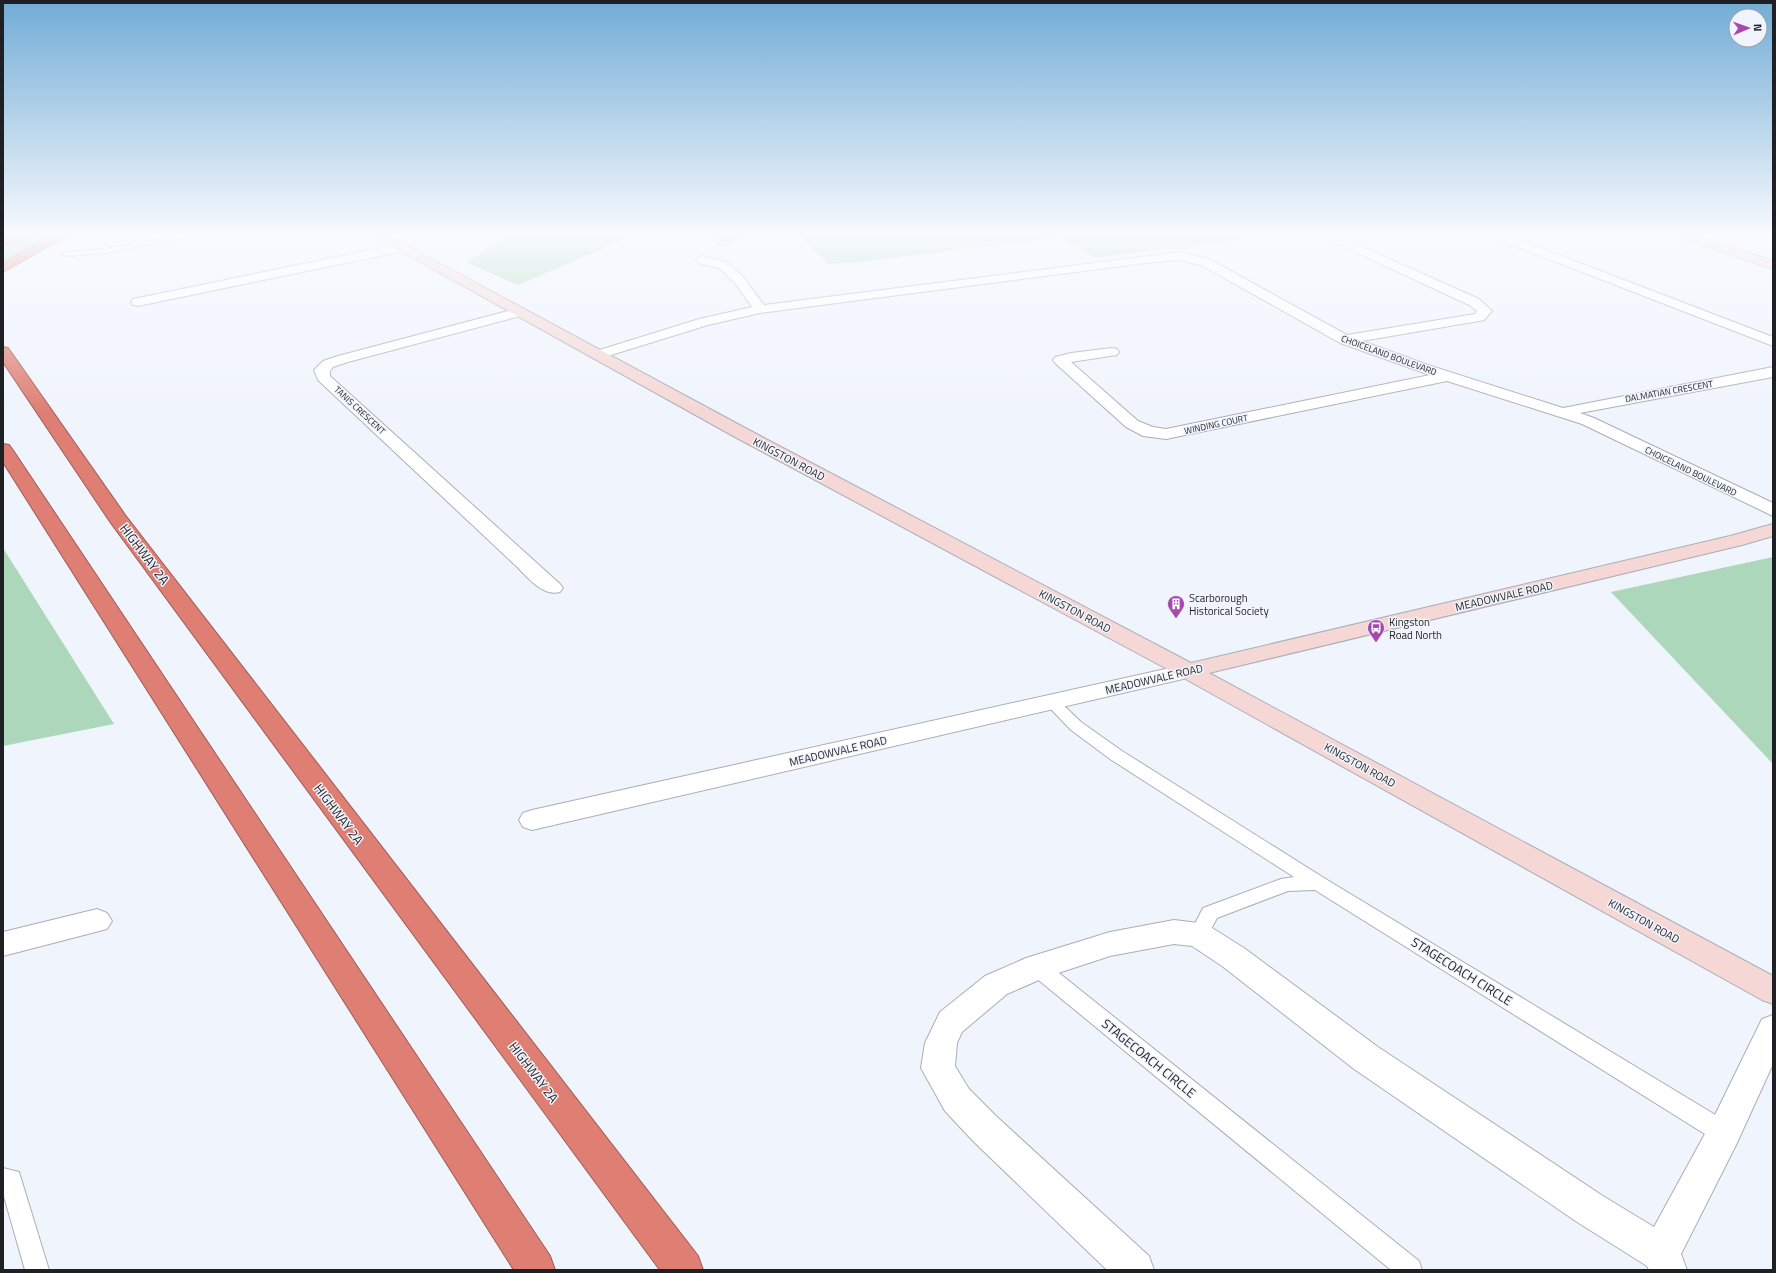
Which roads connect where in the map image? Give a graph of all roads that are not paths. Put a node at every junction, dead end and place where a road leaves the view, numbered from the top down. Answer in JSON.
{"nodes":[{"id":1,"x":180,"y":293,"type":"edge"},
{"id":2,"x":484,"y":293,"type":"edge"},
{"id":3,"x":749,"y":293,"type":"edge"},
{"id":4,"x":880,"y":293,"type":"edge"},
{"id":5,"x":1261,"y":293,"type":"edge"},
{"id":6,"x":1455,"y":293,"type":"edge"},
{"id":7,"x":1647,"y":293,"type":"edge"},
{"id":8,"x":138,"y":302,"type":"dead end"},
{"id":9,"x":760,"y":309,"type":"junction"},
{"id":10,"x":519,"y":312,"type":"junction"},
{"id":11,"x":1345,"y":340,"type":"junction"},
{"id":12,"x":1773,"y":342,"type":"edge"},
{"id":13,"x":3,"y":351,"type":"edge"},
{"id":14,"x":1112,"y":352,"type":"dead end"},
{"id":15,"x":598,"y":355,"type":"junction"},
{"id":16,"x":1773,"y":372,"type":"edge"},
{"id":17,"x":1448,"y":376,"type":"junction"},
{"id":18,"x":1565,"y":412,"type":"junction"},
{"id":19,"x":3,"y":449,"type":"edge"},
{"id":20,"x":1773,"y":510,"type":"edge"},
{"id":21,"x":1773,"y":530,"type":"edge"},
{"id":22,"x":553,"y":588,"type":"dead end"},
{"id":23,"x":1188,"y":671,"type":"junction"},
{"id":24,"x":1052,"y":702,"type":"junction"},
{"id":25,"x":532,"y":820,"type":"dead end"},
{"id":26,"x":1318,"y":883,"type":"junction"},
{"id":27,"x":97,"y":921,"type":"dead end"},
{"id":28,"x":1198,"y":935,"type":"junction"},
{"id":29,"x":3,"y":944,"type":"edge"},
{"id":30,"x":1037,"y":967,"type":"junction"},
{"id":31,"x":1773,"y":991,"type":"edge"},
{"id":32,"x":1773,"y":1029,"type":"edge"},
{"id":33,"x":1724,"y":1133,"type":"junction"},
{"id":34,"x":3,"y":1179,"type":"edge"},
{"id":35,"x":1664,"y":1262,"type":"edge"},
{"id":36,"x":36,"y":1270,"type":"edge"},
{"id":37,"x":536,"y":1270,"type":"edge"},
{"id":38,"x":684,"y":1270,"type":"edge"},
{"id":39,"x":1135,"y":1270,"type":"edge"},
{"id":40,"x":1410,"y":1270,"type":"edge"}],
"edges":[{"from":1,"to":8,"type":"street"},
{"from":2,"to":10,"type":"street","name":"KINGSTON ROAD"},
{"from":3,"to":9,"type":"street"},
{"from":4,"to":9,"type":"street","name":"CHOICELAND BOULEVARD"},
{"from":5,"to":11,"type":"street","name":"CHOICELAND BOULEVARD"},
{"from":6,"to":11,"type":"street"},
{"from":7,"to":12,"type":"street"},
{"from":9,"to":15,"type":"street","name":"CHOICELAND BOULEVARD"},
{"from":10,"to":15,"type":"street","name":"KINGSTON ROAD"},
{"from":10,"to":22,"type":"street","name":"TANIS CRESCENT"},
{"from":11,"to":17,"type":"street","name":"CHOICELAND BOULEVARD"},
{"from":13,"to":38,"type":"highway","name":"HIGHWAY 2A"},
{"from":14,"to":17,"type":"street","name":"WINDING COURT"},
{"from":15,"to":23,"type":"street","name":"KINGSTON ROAD"},
{"from":16,"to":18,"type":"street","name":"DALMATIAN CRESCENT"},
{"from":17,"to":18,"type":"street","name":"CHOICELAND BOULEVARD"},
{"from":18,"to":20,"type":"street","name":"CHOICELAND BOULEVARD"},
{"from":19,"to":37,"type":"highway"},
{"from":21,"to":23,"type":"street","name":"MEADOWVALE ROAD"},
{"from":23,"to":24,"type":"street","name":"MEADOWVALE ROAD"},
{"from":23,"to":31,"type":"street","name":"KINGSTON ROAD"},
{"from":24,"to":25,"type":"street","name":"MEADOWVALE ROAD"},
{"from":24,"to":26,"type":"lane","name":"STAGECOACH CIRCLE"},
{"from":26,"to":28,"type":"lane"},
{"from":26,"to":33,"type":"lane","name":"STAGECOACH CIRCLE"},
{"from":27,"to":29,"type":"street"},
{"from":28,"to":30,"type":"street"},
{"from":28,"to":35,"type":"street"},
{"from":30,"to":39,"type":"street"},
{"from":30,"to":40,"type":"lane","name":"STAGECOACH CIRCLE"},
{"from":32,"to":33,"type":"street"},
{"from":33,"to":35,"type":"street"},
{"from":34,"to":36,"type":"lane"}]}
